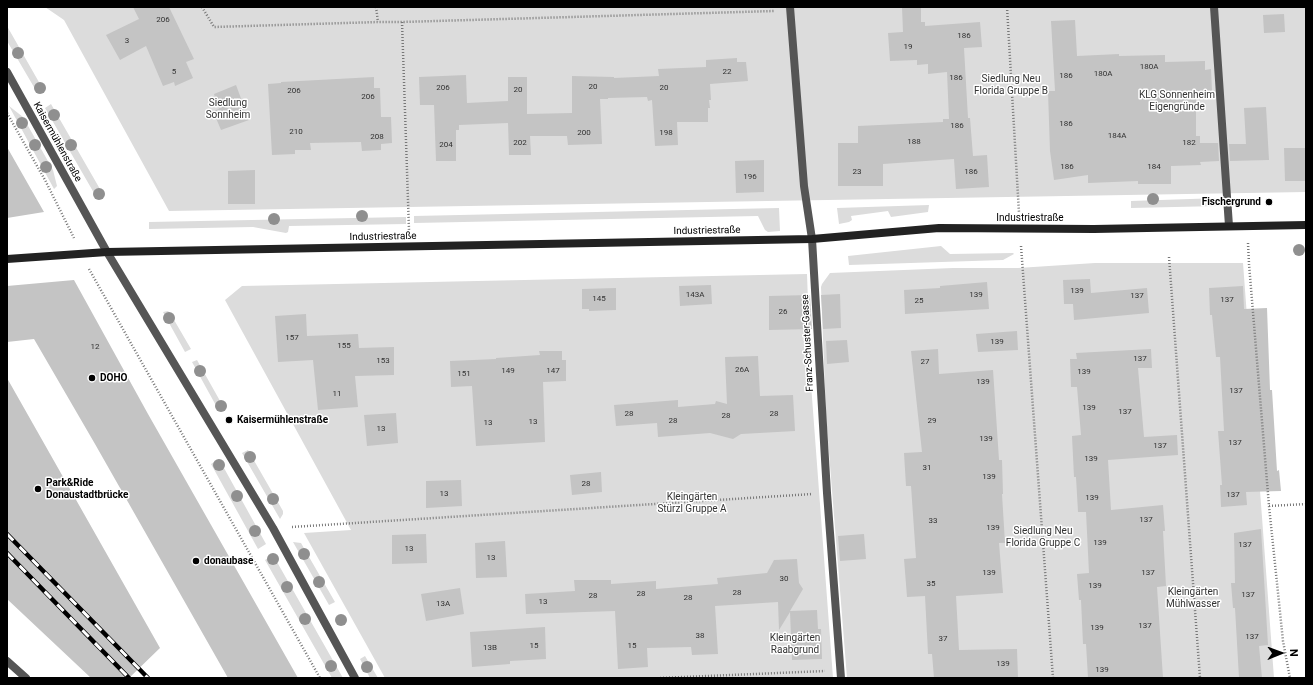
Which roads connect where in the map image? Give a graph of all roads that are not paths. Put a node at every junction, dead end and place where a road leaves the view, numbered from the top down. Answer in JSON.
{"nodes":[{"id":1,"x":1214,"y":7,"type":"edge"},
{"id":2,"x":790,"y":9,"type":"edge"},
{"id":3,"x":7,"y":72,"type":"edge"},
{"id":4,"x":1306,"y":225,"type":"edge"},
{"id":5,"x":1229,"y":226,"type":"junction"},
{"id":6,"x":812,"y":239,"type":"junction"},
{"id":7,"x":107,"y":252,"type":"junction"},
{"id":8,"x":7,"y":259,"type":"edge"},
{"id":9,"x":7,"y":661,"type":"edge"},
{"id":10,"x":840,"y":674,"type":"edge"},
{"id":11,"x":26,"y":678,"type":"edge"},
{"id":12,"x":356,"y":678,"type":"edge"}],
"edges":[{"from":1,"to":5,"type":"street"},
{"from":2,"to":6,"type":"street","name":"Franz-Schuster-Gasse"},
{"from":3,"to":7,"type":"street","name":"Kaisermühlenstraße"},
{"from":4,"to":5,"type":"street","name":"Industriestraße"},
{"from":5,"to":6,"type":"street","name":"Industriestraße"},
{"from":6,"to":7,"type":"street","name":"Industriestraße"},
{"from":6,"to":10,"type":"street","name":"Franz-Schuster-Gasse"},
{"from":7,"to":8,"type":"street","name":"Industriestraße"},
{"from":7,"to":12,"type":"street","name":"Kaisermühlenstraße"},
{"from":9,"to":11,"type":"street"}]}
